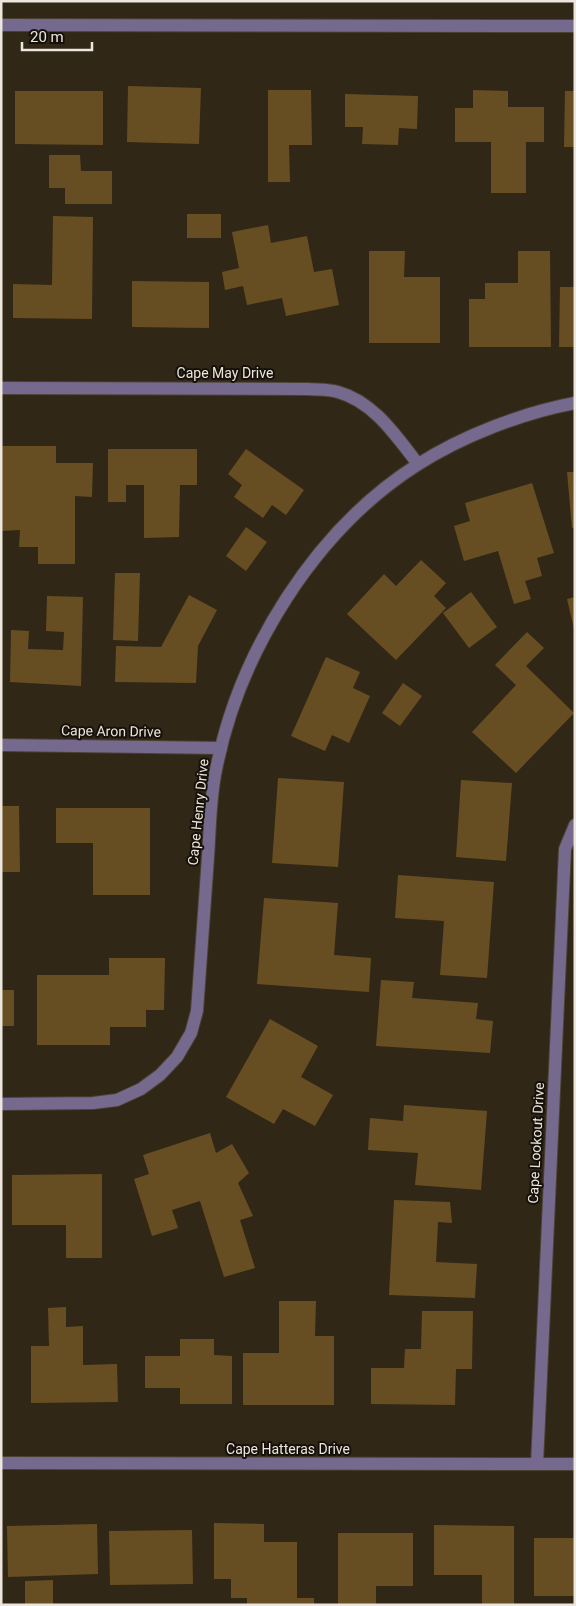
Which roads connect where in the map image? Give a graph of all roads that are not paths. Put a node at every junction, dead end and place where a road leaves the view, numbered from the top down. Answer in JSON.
{"nodes":[{"id":1,"x":1,"y":25,"type":"edge"},
{"id":2,"x":575,"y":26,"type":"edge"},
{"id":3,"x":1,"y":388,"type":"edge"},
{"id":4,"x":575,"y":403,"type":"edge"},
{"id":5,"x":418,"y":464,"type":"junction"},
{"id":6,"x":1,"y":745,"type":"edge"},
{"id":7,"x":221,"y":748,"type":"junction"},
{"id":8,"x":575,"y":825,"type":"edge"},
{"id":9,"x":1,"y":1104,"type":"edge"},
{"id":10,"x":1,"y":1463,"type":"edge"},
{"id":11,"x":537,"y":1464,"type":"junction"},
{"id":12,"x":575,"y":1464,"type":"edge"}],
"edges":[{"from":1,"to":2,"type":"street"},
{"from":3,"to":5,"type":"street","name":"Cape May Drive"},
{"from":4,"to":5,"type":"street","name":"Cape Henry Drive"},
{"from":5,"to":7,"type":"street","name":"Cape Henry Drive"},
{"from":6,"to":7,"type":"street","name":"Cape Aron Drive"},
{"from":7,"to":9,"type":"street","name":"Cape Henry Drive"},
{"from":8,"to":11,"type":"street","name":"Cape Lookout Drive"},
{"from":10,"to":11,"type":"street","name":"Cape Hatteras Drive"},
{"from":11,"to":12,"type":"street","name":"Cape Hatteras Drive"}]}
